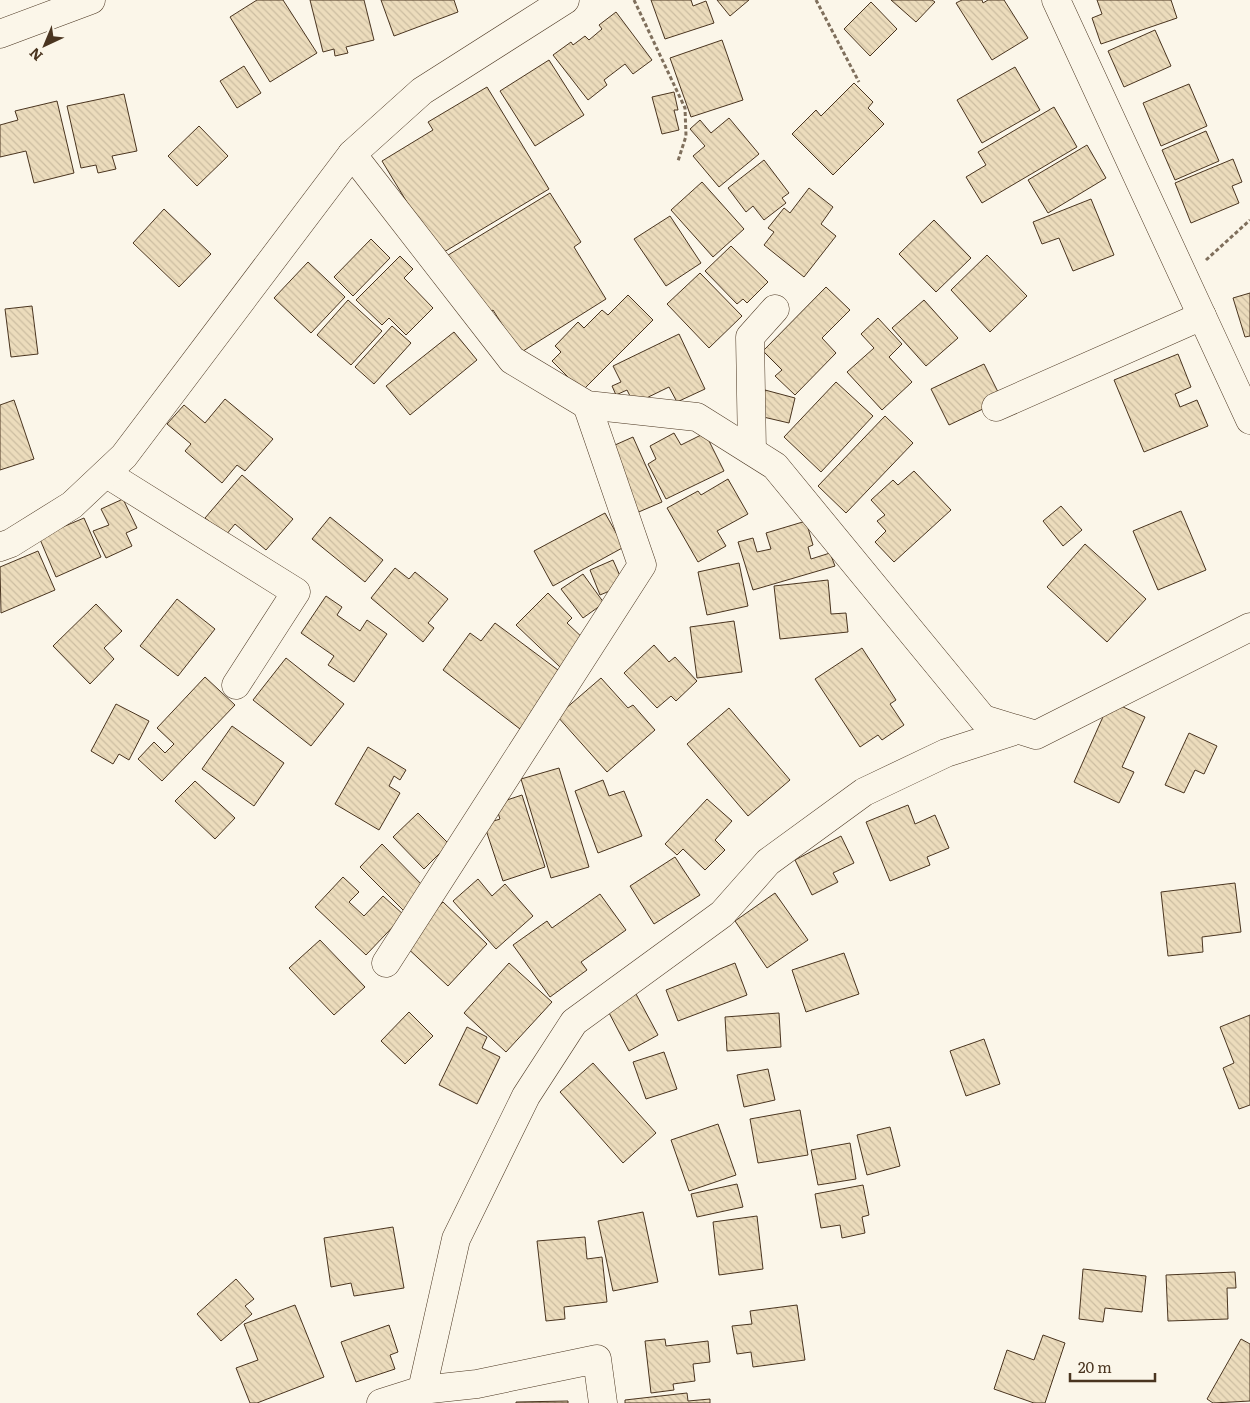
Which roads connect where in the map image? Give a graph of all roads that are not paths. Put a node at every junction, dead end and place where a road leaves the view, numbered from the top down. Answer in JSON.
{"nodes":[{"id":1,"x":91,"y":0,"type":"edge"},
{"id":2,"x":565,"y":0,"type":"edge"},
{"id":3,"x":1056,"y":0,"type":"edge"},
{"id":4,"x":0,"y":34,"type":"edge"},
{"id":5,"x":352,"y":154,"type":"junction"},
{"id":6,"x":775,"y":309,"type":"dead end"},
{"id":7,"x":1202,"y":316,"type":"junction"},
{"id":8,"x":587,"y":405,"type":"junction"},
{"id":9,"x":996,"y":407,"type":"dead end"},
{"id":10,"x":1250,"y":420,"type":"edge"},
{"id":11,"x":752,"y":451,"type":"junction"},
{"id":12,"x":107,"y":474,"type":"junction"},
{"id":13,"x":0,"y":546,"type":"edge"},
{"id":14,"x":1250,"y":627,"type":"edge"},
{"id":15,"x":236,"y":684,"type":"dead end"},
{"id":16,"x":1017,"y":730,"type":"junction"},
{"id":17,"x":386,"y":963,"type":"dead end"},
{"id":18,"x":422,"y":1390,"type":"junction"},
{"id":19,"x":381,"y":1403,"type":"edge"},
{"id":20,"x":603,"y":1403,"type":"edge"}],
"edges":[{"from":1,"to":4,"type":"street"},
{"from":2,"to":5,"type":"street"},
{"from":3,"to":7,"type":"street"},
{"from":5,"to":8,"type":"street"},
{"from":5,"to":12,"type":"street"},
{"from":6,"to":11,"type":"street"},
{"from":7,"to":9,"type":"street"},
{"from":7,"to":10,"type":"street"},
{"from":8,"to":11,"type":"street"},
{"from":8,"to":17,"type":"street"},
{"from":11,"to":16,"type":"street"},
{"from":12,"to":13,"type":"street"},
{"from":12,"to":15,"type":"street"},
{"from":14,"to":16,"type":"street"},
{"from":16,"to":18,"type":"street"},
{"from":18,"to":19,"type":"street"},
{"from":18,"to":20,"type":"street"}]}
